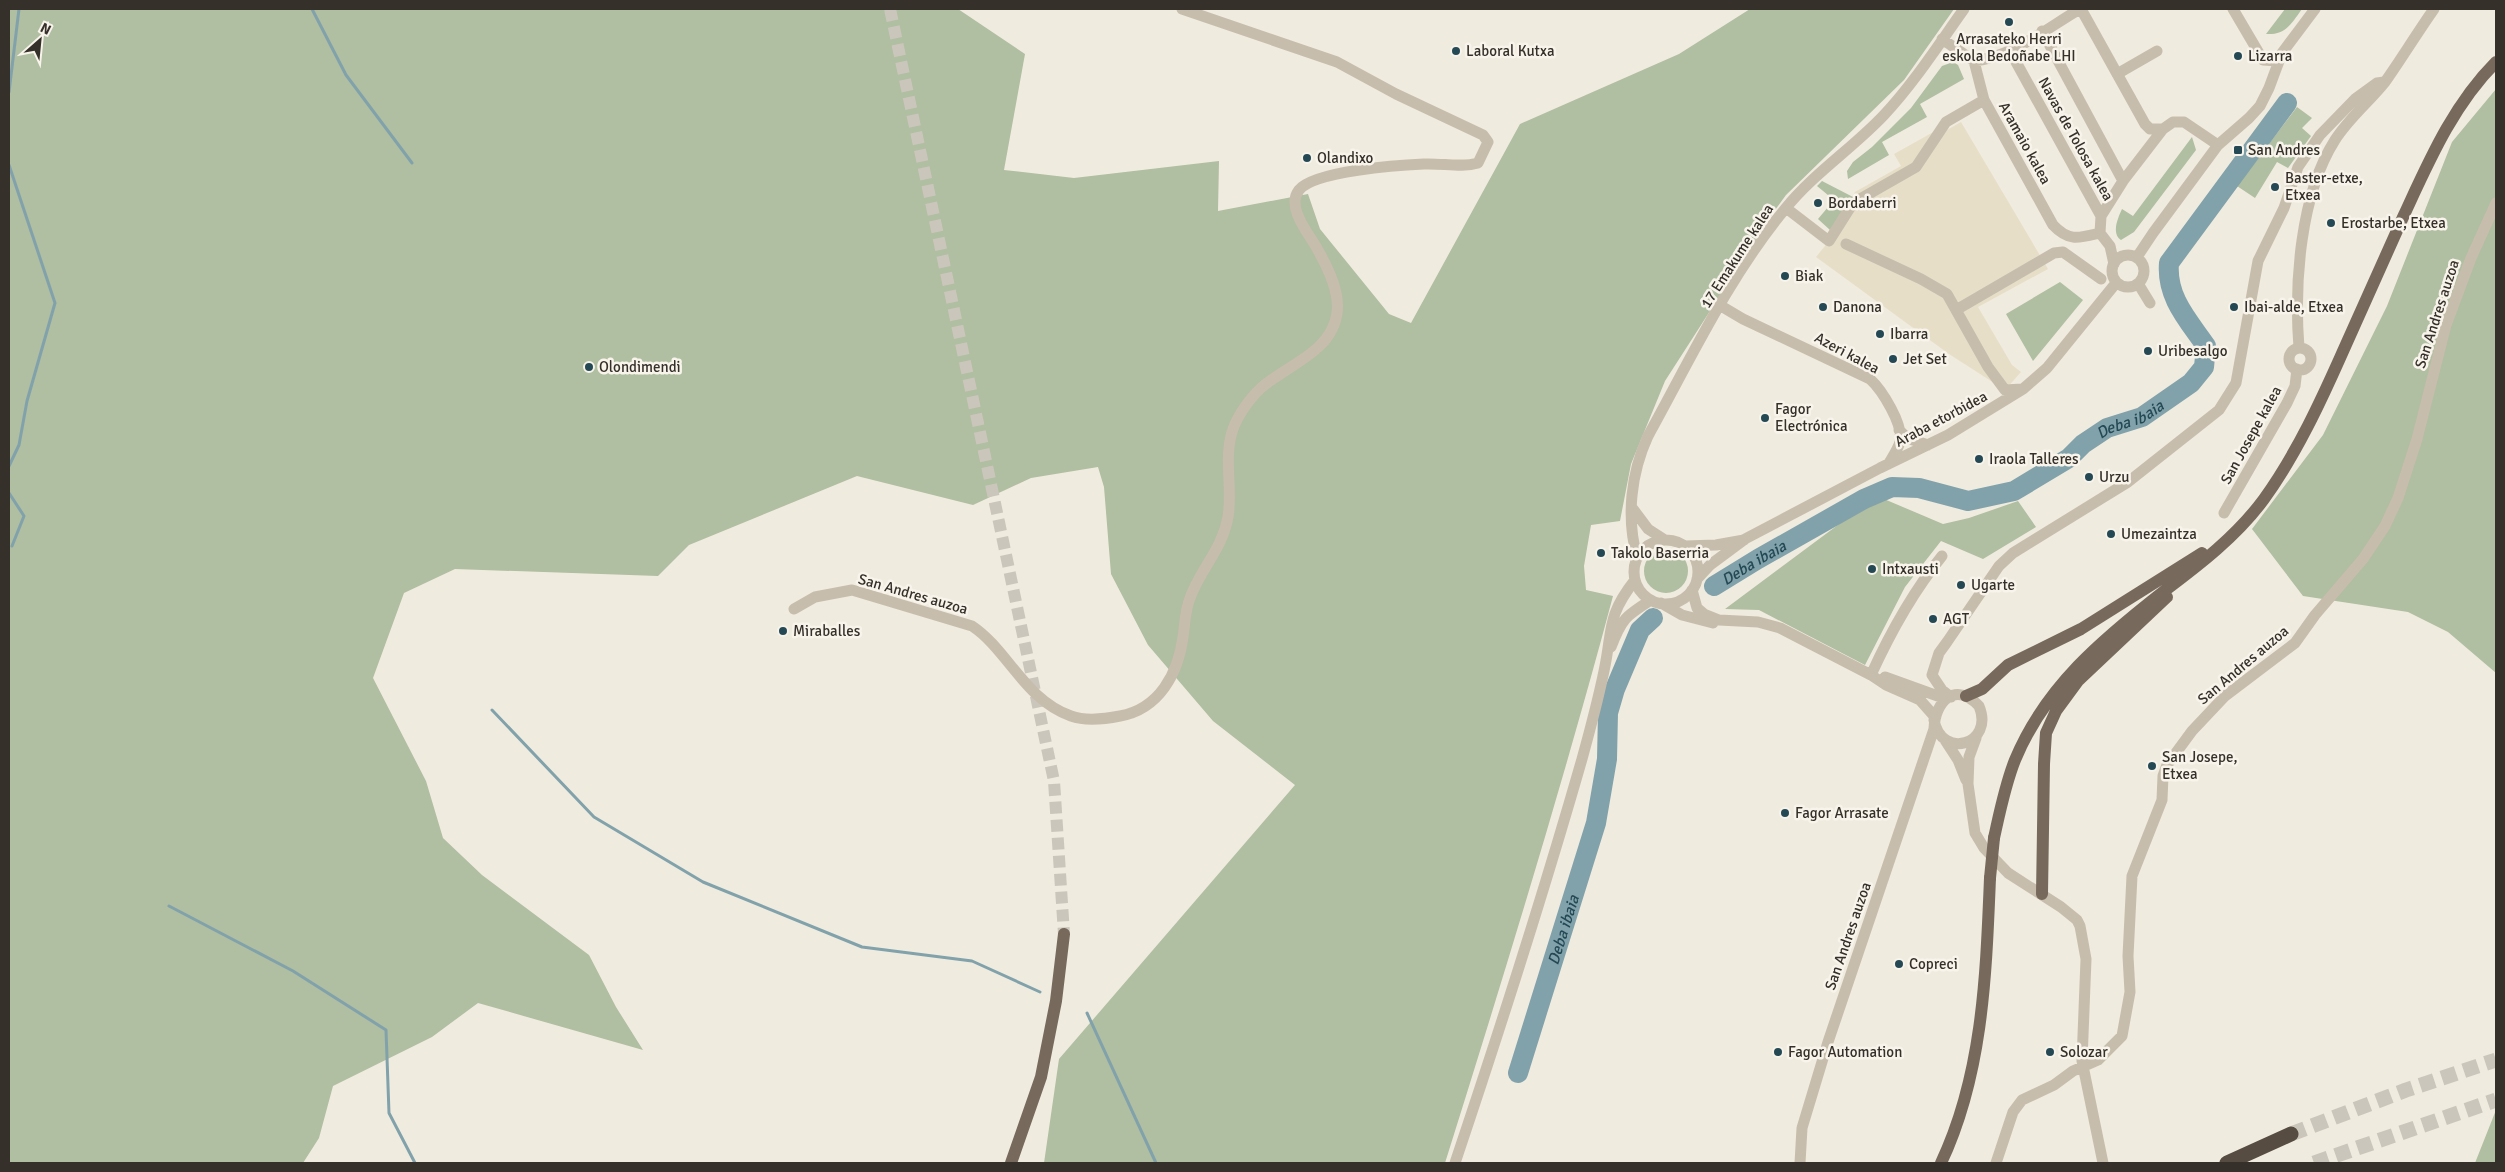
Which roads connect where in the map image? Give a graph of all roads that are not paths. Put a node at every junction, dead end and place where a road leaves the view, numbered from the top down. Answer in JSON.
{"nodes":[{"id":1,"x":1182,"y":9,"type":"edge"},
{"id":2,"x":1964,"y":9,"type":"edge"},
{"id":3,"x":2081,"y":9,"type":"edge"},
{"id":4,"x":2233,"y":9,"type":"edge"},
{"id":5,"x":2315,"y":9,"type":"edge"},
{"id":6,"x":2434,"y":9,"type":"edge"},
{"id":7,"x":2042,"y":32,"type":"junction"},
{"id":8,"x":1942,"y":39,"type":"junction"},
{"id":9,"x":2010,"y":51,"type":"junction"},
{"id":10,"x":2157,"y":51,"type":"dead end"},
{"id":11,"x":1974,"y":61,"type":"junction"},
{"id":12,"x":2278,"y":61,"type":"junction"},
{"id":13,"x":2496,"y":62,"type":"edge"},
{"id":14,"x":2117,"y":74,"type":"junction"},
{"id":15,"x":2384,"y":82,"type":"junction"},
{"id":16,"x":1984,"y":100,"type":"junction"},
{"id":17,"x":2162,"y":129,"type":"junction"},
{"id":18,"x":2218,"y":145,"type":"junction"},
{"id":19,"x":2123,"y":181,"type":"junction"},
{"id":20,"x":2496,"y":203,"type":"edge"},
{"id":21,"x":1786,"y":208,"type":"junction"},
{"id":22,"x":2101,"y":216,"type":"junction"},
{"id":23,"x":2100,"y":233,"type":"junction"},
{"id":24,"x":1846,"y":244,"type":"dead end"},
{"id":25,"x":2137,"y":257,"type":"junction"},
{"id":26,"x":2114,"y":264,"type":"junction"},
{"id":27,"x":2101,"y":279,"type":"dead end"},
{"id":28,"x":2116,"y":283,"type":"junction"},
{"id":29,"x":2138,"y":284,"type":"junction"},
{"id":30,"x":2150,"y":303,"type":"dead end"},
{"id":31,"x":1724,"y":307,"type":"junction"},
{"id":32,"x":1956,"y":310,"type":"junction"},
{"id":33,"x":2299,"y":348,"type":"junction"},
{"id":34,"x":2297,"y":369,"type":"junction"},
{"id":35,"x":2023,"y":389,"type":"junction"},
{"id":36,"x":1899,"y":430,"type":"junction"},
{"id":37,"x":1928,"y":445,"type":"junction"},
{"id":38,"x":1889,"y":463,"type":"junction"},
{"id":39,"x":1632,"y":509,"type":"junction"},
{"id":40,"x":2224,"y":513,"type":"dead end"},
{"id":41,"x":2244,"y":522,"type":"junction"},
{"id":42,"x":1745,"y":539,"type":"junction"},
{"id":43,"x":1665,"y":540,"type":"junction"},
{"id":44,"x":1685,"y":546,"type":"junction"},
{"id":45,"x":1942,"y":556,"type":"dead end"},
{"id":46,"x":1637,"y":557,"type":"junction"},
{"id":47,"x":2185,"y":576,"type":"junction"},
{"id":48,"x":1697,"y":579,"type":"junction"},
{"id":49,"x":1634,"y":580,"type":"junction"},
{"id":50,"x":1692,"y":590,"type":"junction"},
{"id":51,"x":1656,"y":602,"type":"junction"},
{"id":52,"x":794,"y":609,"type":"dead end"},
{"id":53,"x":1719,"y":620,"type":"junction"},
{"id":54,"x":1606,"y":660,"type":"junction"},
{"id":55,"x":1871,"y":675,"type":"junction"},
{"id":56,"x":1932,"y":675,"type":"junction"},
{"id":57,"x":1913,"y":687,"type":"junction"},
{"id":58,"x":1966,"y":696,"type":"junction"},
{"id":59,"x":1948,"y":698,"type":"junction"},
{"id":60,"x":1934,"y":719,"type":"junction"},
{"id":61,"x":1976,"y":738,"type":"junction"},
{"id":62,"x":1945,"y":740,"type":"junction"},
{"id":63,"x":1968,"y":784,"type":"junction"},
{"id":64,"x":2042,"y":894,"type":"junction"},
{"id":65,"x":1064,"y":934,"type":"tunnel mouth"},
{"id":66,"x":2083,"y":1068,"type":"junction"},
{"id":67,"x":2291,"y":1134,"type":"tunnel mouth"},
{"id":68,"x":2103,"y":1162,"type":"edge"},
{"id":69,"x":1011,"y":1163,"type":"edge"},
{"id":70,"x":1455,"y":1163,"type":"edge"},
{"id":71,"x":1800,"y":1163,"type":"edge"},
{"id":72,"x":1941,"y":1163,"type":"edge"},
{"id":73,"x":1996,"y":1163,"type":"edge"},
{"id":74,"x":2227,"y":1163,"type":"edge"}],
"edges":[{"from":1,"to":52,"type":"street","name":"San Andres auzoa"},
{"from":2,"to":8,"type":"street","name":"17 Emakume kalea"},
{"from":3,"to":7,"type":"street"},
{"from":3,"to":14,"type":"street"},
{"from":4,"to":12,"type":"street"},
{"from":5,"to":12,"type":"street"},
{"from":6,"to":15,"type":"street","name":"San Josepe kalea"},
{"from":7,"to":9,"type":"street"},
{"from":7,"to":19,"type":"street"},
{"from":8,"to":11,"type":"street"},
{"from":8,"to":21,"type":"street","name":"17 Emakume kalea"},
{"from":9,"to":11,"type":"street"},
{"from":9,"to":22,"type":"street","name":"Navas de Tolosa kalea"},
{"from":10,"to":14,"type":"street"},
{"from":11,"to":16,"type":"street","name":"Aramaio kalea"},
{"from":12,"to":18,"type":"street"},
{"from":13,"to":41,"type":"main road"},
{"from":14,"to":17,"type":"street"},
{"from":15,"to":33,"type":"street","name":"San Josepe kalea"},
{"from":15,"to":56,"type":"street"},
{"from":16,"to":21,"type":"street"},
{"from":16,"to":23,"type":"street","name":"Aramaio kalea"},
{"from":17,"to":18,"type":"street"},
{"from":17,"to":19,"type":"street"},
{"from":18,"to":25,"type":"street"},
{"from":19,"to":22,"type":"street"},
{"from":20,"to":66,"type":"street","name":"San Andres auzoa"},
{"from":21,"to":31,"type":"street","name":"17 Emakume kalea"},
{"from":22,"to":23,"type":"street"},
{"from":23,"to":26,"type":"street"},
{"from":24,"to":32,"type":"street"},
{"from":25,"to":26,"type":"street"},
{"from":25,"to":29,"type":"street"},
{"from":26,"to":28,"type":"street"},
{"from":27,"to":32,"type":"street"},
{"from":28,"to":29,"type":"street"},
{"from":28,"to":35,"type":"street","name":"Araba etorbidea"},
{"from":29,"to":30,"type":"street"},
{"from":31,"to":36,"type":"street","name":"Azeri kalea"},
{"from":31,"to":39,"type":"street","name":"17 Emakume kalea"},
{"from":32,"to":35,"type":"street"},
{"from":33,"to":34,"type":"street","name":"San Josepe kalea"},
{"from":33,"to":34,"type":"street","name":"San Josepe kalea"},
{"from":34,"to":40,"type":"street","name":"San Josepe kalea"},
{"from":35,"to":37,"type":"street","name":"Araba etorbidea"},
{"from":36,"to":37,"type":"street"},
{"from":36,"to":38,"type":"street"},
{"from":37,"to":38,"type":"street","name":"Araba etorbidea"},
{"from":38,"to":42,"type":"street","name":"Araba etorbidea"},
{"from":39,"to":43,"type":"street"},
{"from":39,"to":46,"type":"street","name":"17 Emakume kalea"},
{"from":41,"to":47,"type":"main road"},
{"from":41,"to":58,"type":"main road"},
{"from":42,"to":44,"type":"street","name":"Araba etorbidea"},
{"from":42,"to":48,"type":"street","name":"Araba etorbidea"},
{"from":43,"to":44,"type":"street"},
{"from":43,"to":46,"type":"street"},
{"from":44,"to":48,"type":"street"},
{"from":45,"to":55,"type":"street"},
{"from":46,"to":49,"type":"street"},
{"from":47,"to":64,"type":"main road"},
{"from":47,"to":72,"type":"main road","bridge":true},
{"from":48,"to":50,"type":"street"},
{"from":49,"to":51,"type":"street"},
{"from":49,"to":54,"type":"street"},
{"from":50,"to":51,"type":"street"},
{"from":50,"to":53,"type":"street"},
{"from":51,"to":53,"type":"street"},
{"from":51,"to":54,"type":"street"},
{"from":53,"to":55,"type":"street"},
{"from":54,"to":70,"type":"street"},
{"from":55,"to":57,"type":"street"},
{"from":55,"to":60,"type":"street"},
{"from":56,"to":57,"type":"street"},
{"from":56,"to":59,"type":"street"},
{"from":57,"to":59,"type":"street"},
{"from":58,"to":59,"type":"street"},
{"from":58,"to":61,"type":"street"},
{"from":59,"to":60,"type":"street","name":"San Andres auzoa"},
{"from":60,"to":62,"type":"street"},
{"from":60,"to":71,"type":"street","name":"San Andres auzoa"},
{"from":61,"to":62,"type":"street"},
{"from":61,"to":63,"type":"street"},
{"from":62,"to":63,"type":"street"},
{"from":63,"to":64,"type":"street"},
{"from":64,"to":66,"type":"street"},
{"from":65,"to":69,"type":"main road"},
{"from":66,"to":68,"type":"street"},
{"from":66,"to":73,"type":"street","name":"San Andres auzoa"},
{"from":67,"to":74,"type":"highway"}]}
